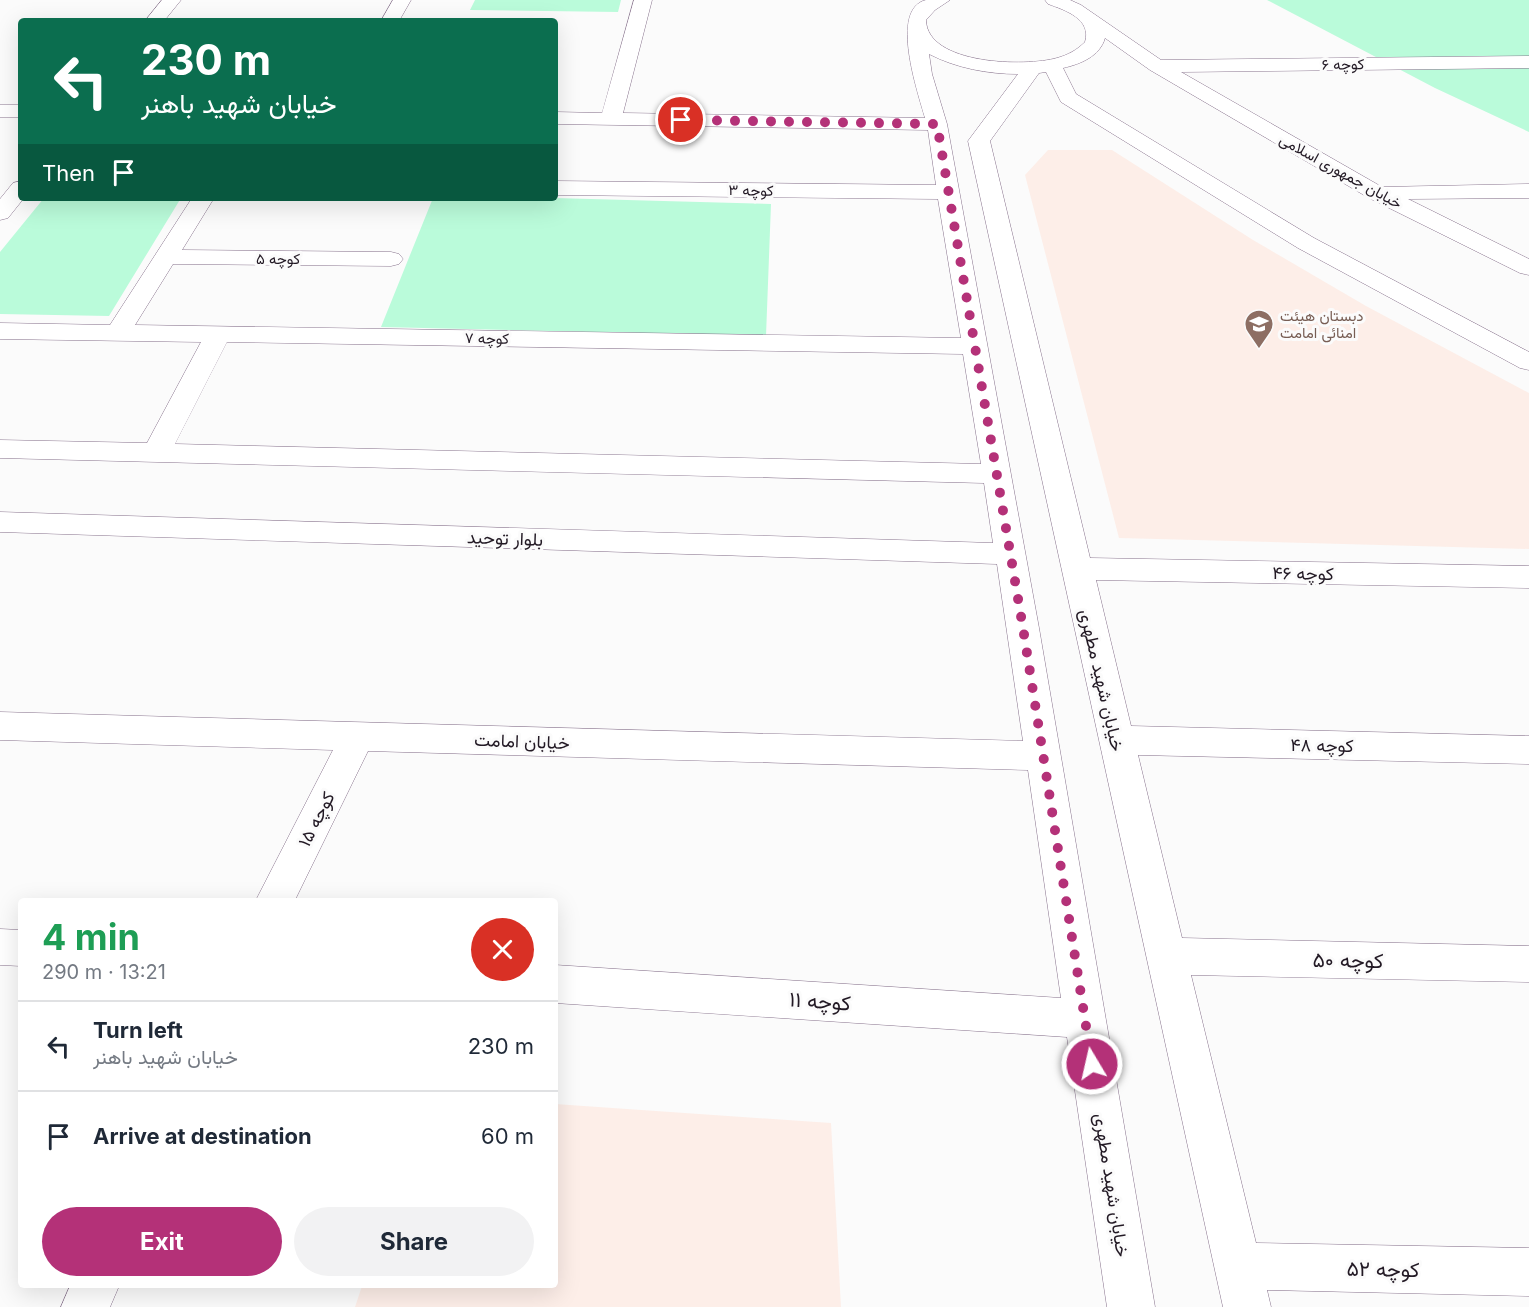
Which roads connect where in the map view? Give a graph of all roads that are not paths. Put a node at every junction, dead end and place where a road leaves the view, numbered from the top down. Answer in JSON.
{"nodes":[{"id":1,"x":172,"y":0,"type":"edge"},
{"id":2,"x":402,"y":0,"type":"edge"},
{"id":3,"x":643,"y":0,"type":"edge"},
{"id":4,"x":941,"y":0,"type":"edge"},
{"id":5,"x":1070,"y":6,"type":"edge"},
{"id":6,"x":918,"y":15,"type":"edge"},
{"id":7,"x":157,"y":18,"type":"edge"},
{"id":8,"x":392,"y":18,"type":"edge"},
{"id":9,"x":1529,"y":62,"type":"edge"},
{"id":10,"x":1157,"y":66,"type":"junction"},
{"id":11,"x":1042,"y":67,"type":"junction"},
{"id":12,"x":0,"y":111,"type":"edge"},
{"id":13,"x":18,"y":111,"type":"edge"},
{"id":14,"x":558,"y":118,"type":"edge"},
{"id":15,"x":611,"y":119,"type":"junction"},
{"id":16,"x":937,"y":124,"type":"junction"},
{"id":17,"x":0,"y":182,"type":"edge"},
{"id":18,"x":18,"y":182,"type":"edge"},
{"id":19,"x":558,"y":188,"type":"edge"},
{"id":20,"x":1529,"y":191,"type":"edge"},
{"id":21,"x":18,"y":192,"type":"edge"},
{"id":22,"x":947,"y":192,"type":"junction"},
{"id":23,"x":1377,"y":193,"type":"junction"},
{"id":24,"x":201,"y":201,"type":"edge"},
{"id":25,"x":0,"y":213,"type":"edge"},
{"id":26,"x":166,"y":257,"type":"junction"},
{"id":27,"x":391,"y":259,"type":"dead end"},
{"id":28,"x":1529,"y":268,"type":"edge"},
{"id":29,"x":0,"y":331,"type":"edge"},
{"id":30,"x":118,"y":332,"type":"junction"},
{"id":31,"x":218,"y":334,"type":"junction"},
{"id":32,"x":974,"y":346,"type":"junction"},
{"id":33,"x":1529,"y":362,"type":"edge"},
{"id":34,"x":0,"y":449,"type":"edge"},
{"id":35,"x":156,"y":453,"type":"junction"},
{"id":36,"x":996,"y":474,"type":"junction"},
{"id":37,"x":0,"y":522,"type":"edge"},
{"id":38,"x":1010,"y":554,"type":"junction"},
{"id":39,"x":1077,"y":569,"type":"junction"},
{"id":40,"x":1529,"y":577,"type":"edge"},
{"id":41,"x":0,"y":726,"type":"edge"},
{"id":42,"x":358,"y":736,"type":"junction"},
{"id":43,"x":1116,"y":740,"type":"junction"},
{"id":44,"x":1529,"y":750,"type":"edge"},
{"id":45,"x":1043,"y":756,"type":"junction"},
{"id":46,"x":276,"y":898,"type":"edge"},
{"id":47,"x":0,"y":947,"type":"edge"},
{"id":48,"x":18,"y":948,"type":"edge"},
{"id":49,"x":1166,"y":956,"type":"junction"},
{"id":50,"x":1529,"y":964,"type":"edge"},
{"id":51,"x":558,"y":984,"type":"edge"},
{"id":52,"x":1085,"y":1019,"type":"junction"},
{"id":53,"x":1529,"y":1272,"type":"edge"},
{"id":54,"x":1243,"y":1287,"type":"edge"},
{"id":55,"x":94,"y":1288,"type":"edge"},
{"id":56,"x":85,"y":1307,"type":"edge"},
{"id":57,"x":1131,"y":1307,"type":"edge"}],
"edges":[{"from":1,"to":7,"type":"street"},
{"from":2,"to":8,"type":"street"},
{"from":3,"to":15,"type":"street"},
{"from":4,"to":6,"type":"street"},
{"from":5,"to":10,"type":"street","name":"خیابان جمهوری اسلامی"},
{"from":5,"to":11,"type":"street"},
{"from":6,"to":11,"type":"street"},
{"from":6,"to":16,"type":"street","name":"خیابان شهید مطهری"},
{"from":9,"to":10,"type":"street","name":"کوچه ۶"},
{"from":10,"to":23,"type":"street","name":"خیابان جمهوری اسلامی"},
{"from":11,"to":33,"type":"street"},
{"from":11,"to":39,"type":"street","name":"خیابان شهید مطهری"},
{"from":12,"to":13,"type":"street"},
{"from":14,"to":15,"type":"street"},
{"from":15,"to":16,"type":"street"},
{"from":16,"to":22,"type":"street","name":"خیابان شهید مطهری"},
{"from":17,"to":18,"type":"street"},
{"from":19,"to":22,"type":"street","name":"کوچه ۳"},
{"from":20,"to":23,"type":"street"},
{"from":21,"to":25,"type":"street"},
{"from":22,"to":32,"type":"street","name":"خیابان شهید مطهری"},
{"from":23,"to":28,"type":"street","name":"خیابان جمهوری اسلامی"},
{"from":24,"to":26,"type":"street"},
{"from":26,"to":27,"type":"street","name":"کوچه ۵"},
{"from":26,"to":30,"type":"street"},
{"from":29,"to":30,"type":"street","name":"کوچه ۷"},
{"from":30,"to":31,"type":"street","name":"کوچه ۷"},
{"from":31,"to":32,"type":"street","name":"کوچه ۷"},
{"from":31,"to":35,"type":"street"},
{"from":32,"to":36,"type":"street","name":"خیابان شهید مطهری"},
{"from":34,"to":35,"type":"street"},
{"from":35,"to":36,"type":"street"},
{"from":36,"to":38,"type":"street","name":"خیابان شهید مطهری"},
{"from":37,"to":38,"type":"street","name":"بلوار توحید"},
{"from":38,"to":45,"type":"street","name":"خیابان شهید مطهری"},
{"from":39,"to":40,"type":"street","name":"کوچه ۴۶"},
{"from":39,"to":43,"type":"street","name":"خیابان شهید مطهری"},
{"from":41,"to":42,"type":"street","name":"خیابان امامت"},
{"from":42,"to":45,"type":"street","name":"خیابان امامت"},
{"from":42,"to":46,"type":"street","name":"کوچه ۱۵"},
{"from":43,"to":44,"type":"street","name":"کوچه ۴۸"},
{"from":43,"to":49,"type":"street","name":"خیابان شهید مطهری"},
{"from":45,"to":52,"type":"street","name":"خیابان شهید مطهری"},
{"from":47,"to":48,"type":"street"},
{"from":49,"to":50,"type":"street","name":"کوچه ۵۰"},
{"from":49,"to":54,"type":"street","name":"خیابان شهید مطهری"},
{"from":51,"to":52,"type":"street","name":"کوچه ۱۱"},
{"from":52,"to":57,"type":"street","name":"خیابان شهید مطهری"},
{"from":53,"to":54,"type":"street","name":"کوچه ۵۲"},
{"from":55,"to":56,"type":"street"}]}
